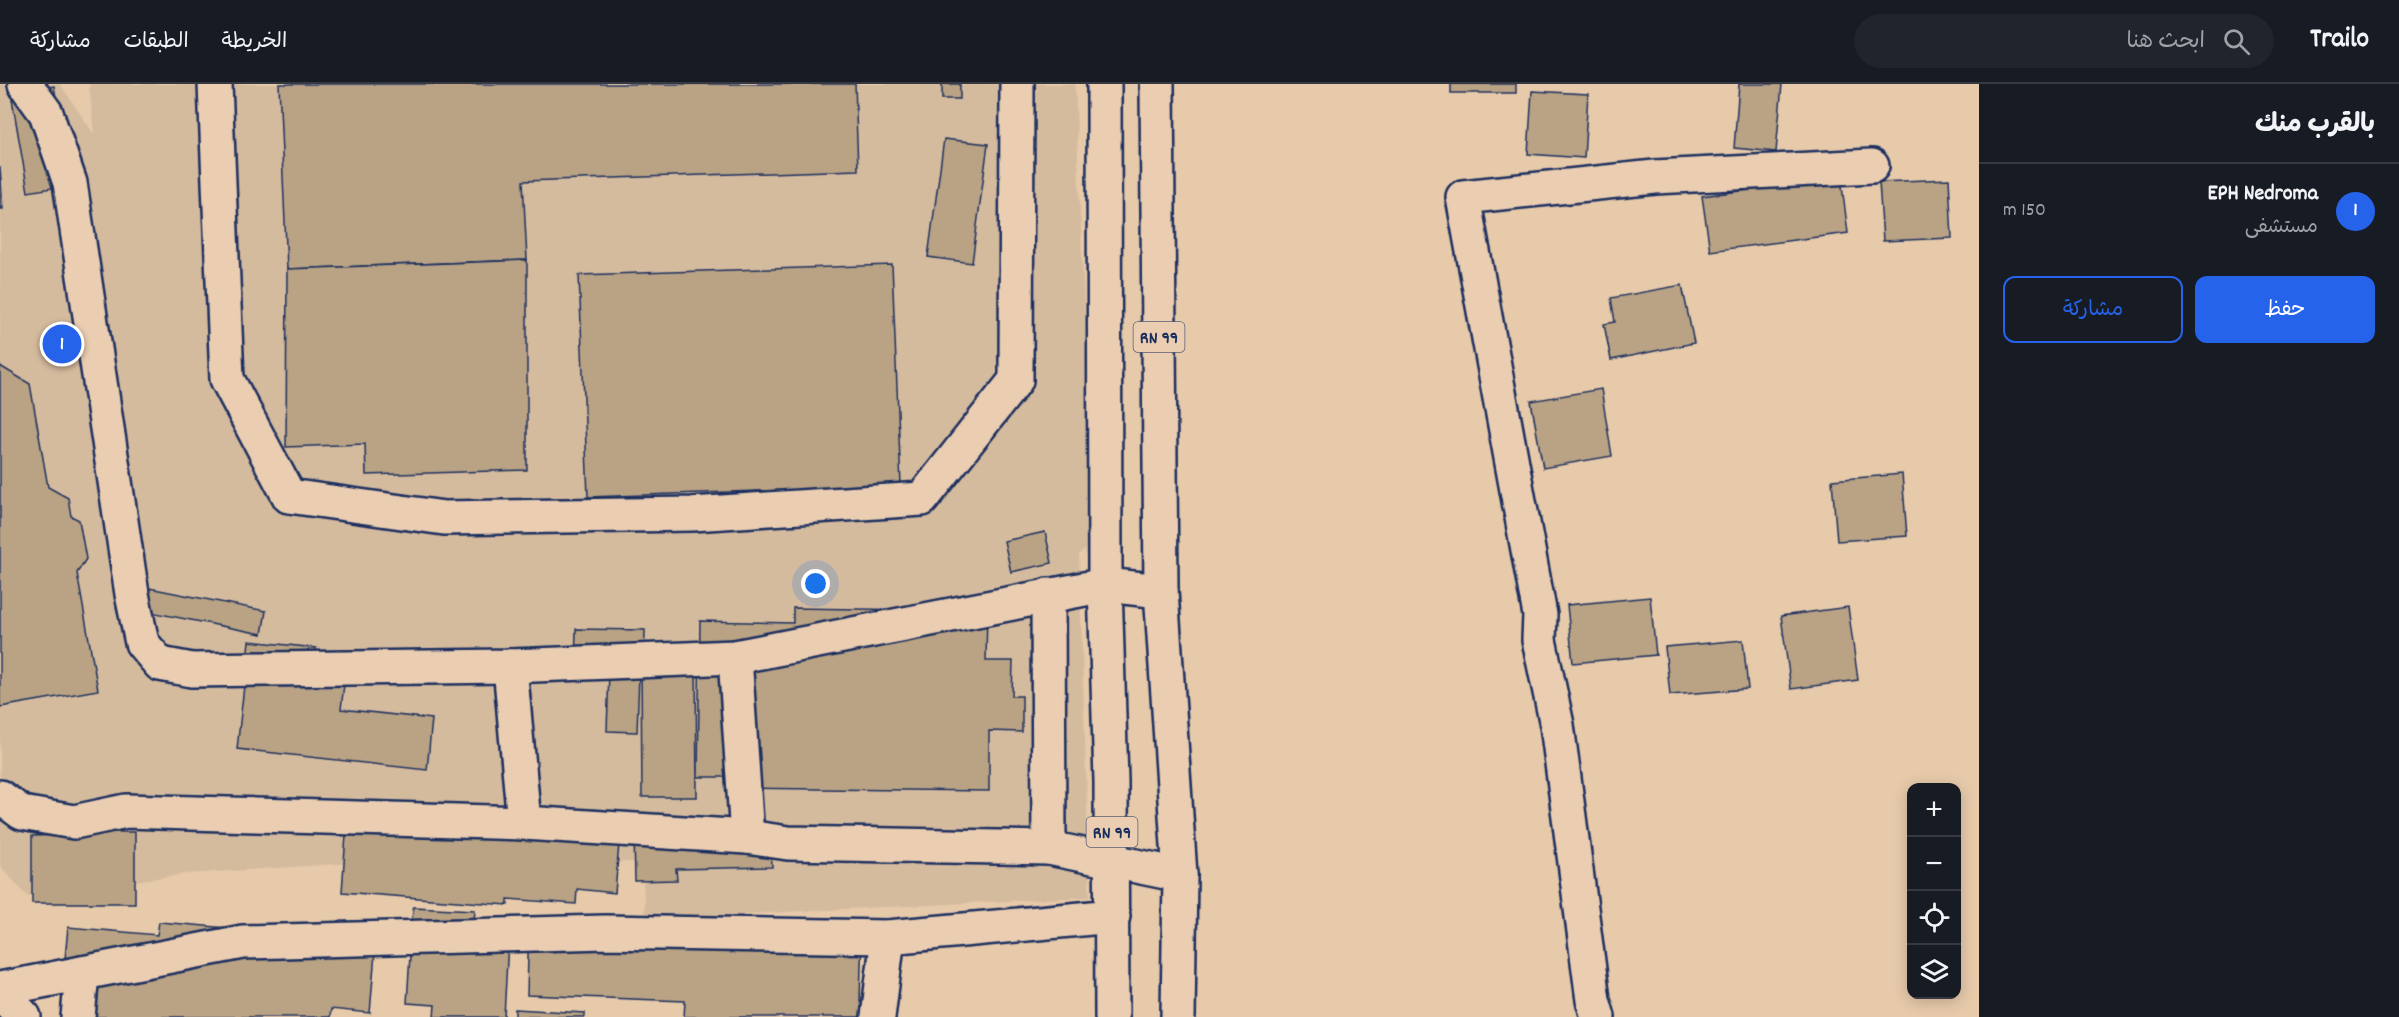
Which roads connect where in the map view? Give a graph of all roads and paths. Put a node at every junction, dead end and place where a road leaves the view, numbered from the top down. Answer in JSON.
{"nodes":[{"id":1,"x":25,"y":84,"type":"edge"},
{"id":2,"x":215,"y":84,"type":"edge"},
{"id":3,"x":1017,"y":84,"type":"edge"},
{"id":4,"x":1104,"y":84,"type":"edge"},
{"id":5,"x":1157,"y":84,"type":"edge"},
{"id":6,"x":1872,"y":166,"type":"dead end"},
{"id":7,"x":1105,"y":585,"type":"junction"},
{"id":8,"x":1161,"y":591,"type":"junction"},
{"id":9,"x":1048,"y":594,"type":"junction"},
{"id":10,"x":735,"y":657,"type":"junction"},
{"id":11,"x":510,"y":666,"type":"junction"},
{"id":12,"x":0,"y":797,"type":"edge"},
{"id":13,"x":524,"y":823,"type":"junction"},
{"id":14,"x":747,"y":837,"type":"junction"},
{"id":15,"x":1049,"y":848,"type":"junction"},
{"id":16,"x":1112,"y":860,"type":"junction"},
{"id":17,"x":1180,"y":875,"type":"junction"},
{"id":18,"x":1113,"y":916,"type":"junction"},
{"id":19,"x":888,"y":937,"type":"junction"},
{"id":20,"x":82,"y":973,"type":"junction"},
{"id":21,"x":0,"y":991,"type":"edge"},
{"id":22,"x":24,"y":1017,"type":"edge"},
{"id":23,"x":78,"y":1017,"type":"edge"},
{"id":24,"x":878,"y":1017,"type":"edge"},
{"id":25,"x":1112,"y":1017,"type":"edge"},
{"id":26,"x":1178,"y":1017,"type":"edge"},
{"id":27,"x":1598,"y":1017,"type":"edge"}],
"edges":[{"from":1,"to":11,"type":"street"},
{"from":2,"to":3,"type":"street"},
{"from":4,"to":7,"type":"street","number":"RN 99"},
{"from":5,"to":8,"type":"street","number":"RN 99"},
{"from":6,"to":27,"type":"street"},
{"from":7,"to":8,"type":"street"},
{"from":7,"to":9,"type":"street"},
{"from":7,"to":16,"type":"street","number":"RN 99"},
{"from":8,"to":17,"type":"street","number":"RN 99"},
{"from":9,"to":10,"type":"street"},
{"from":9,"to":15,"type":"street"},
{"from":10,"to":11,"type":"street"},
{"from":10,"to":14,"type":"street"},
{"from":11,"to":13,"type":"street"},
{"from":12,"to":13,"type":"street"},
{"from":13,"to":14,"type":"street"},
{"from":14,"to":15,"type":"street"},
{"from":15,"to":16,"type":"street"},
{"from":16,"to":17,"type":"street"},
{"from":16,"to":18,"type":"street","number":"RN 99"},
{"from":17,"to":26,"type":"street","number":"RN 99"},
{"from":18,"to":19,"type":"street"},
{"from":18,"to":25,"type":"street","number":"RN 99"},
{"from":19,"to":20,"type":"street"},
{"from":19,"to":24,"type":"street"},
{"from":20,"to":21,"type":"street"},
{"from":20,"to":23,"type":"street"},
{"from":21,"to":22,"type":"street"}]}
